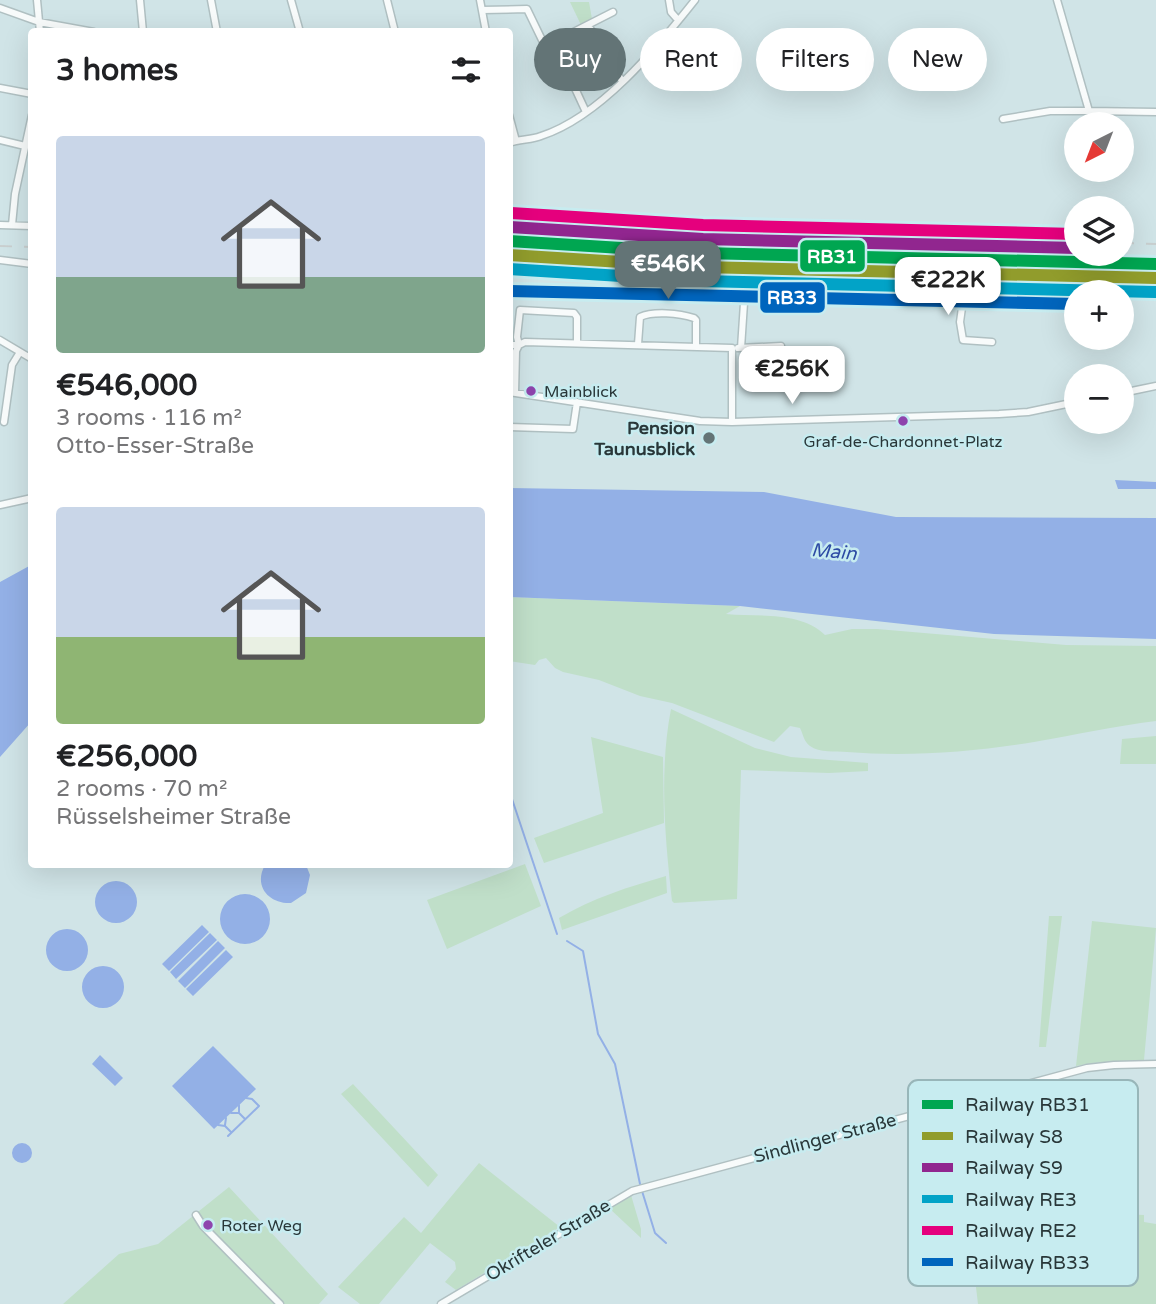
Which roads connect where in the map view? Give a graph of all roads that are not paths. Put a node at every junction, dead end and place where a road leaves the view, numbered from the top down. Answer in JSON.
{"nodes":[{"id":1,"x":37,"y":0,"type":"edge"},
{"id":2,"x":140,"y":0,"type":"edge"},
{"id":3,"x":211,"y":0,"type":"edge"},
{"id":4,"x":291,"y":0,"type":"edge"},
{"id":5,"x":387,"y":0,"type":"edge"},
{"id":6,"x":480,"y":0,"type":"edge"},
{"id":7,"x":669,"y":0,"type":"edge"},
{"id":8,"x":695,"y":0,"type":"edge"},
{"id":9,"x":1057,"y":0,"type":"edge"},
{"id":10,"x":0,"y":8,"type":"edge"},
{"id":11,"x":482,"y":10,"type":"junction"},
{"id":12,"x":613,"y":12,"type":"dead end"},
{"id":13,"x":678,"y":20,"type":"junction"},
{"id":14,"x":39,"y":22,"type":"junction"},
{"id":15,"x":588,"y":25,"type":"junction"},
{"id":16,"x":40,"y":28,"type":"edge"},
{"id":17,"x":72,"y":28,"type":"edge"},
{"id":18,"x":142,"y":28,"type":"edge"},
{"id":19,"x":216,"y":28,"type":"edge"},
{"id":20,"x":299,"y":28,"type":"edge"},
{"id":21,"x":395,"y":28,"type":"edge"},
{"id":22,"x":485,"y":28,"type":"edge"},
{"id":23,"x":536,"y":28,"type":"edge"},
{"id":24,"x":582,"y":28,"type":"edge"},
{"id":25,"x":590,"y":28,"type":"edge"},
{"id":26,"x":626,"y":77,"type":"edge"},
{"id":27,"x":0,"y":88,"type":"edge"},
{"id":28,"x":576,"y":91,"type":"edge"},
{"id":29,"x":610,"y":91,"type":"edge"},
{"id":30,"x":28,"y":93,"type":"edge"},
{"id":31,"x":1089,"y":111,"type":"junction"},
{"id":32,"x":586,"y":112,"type":"junction"},
{"id":33,"x":1156,"y":112,"type":"edge"},
{"id":34,"x":1003,"y":119,"type":"dead end"},
{"id":35,"x":28,"y":133,"type":"edge"},
{"id":36,"x":0,"y":140,"type":"edge"},
{"id":37,"x":513,"y":142,"type":"edge"},
{"id":38,"x":25,"y":146,"type":"junction"},
{"id":39,"x":513,"y":222,"type":"edge"},
{"id":40,"x":535,"y":223,"type":"dead end"},
{"id":41,"x":0,"y":225,"type":"edge"},
{"id":42,"x":12,"y":225,"type":"junction"},
{"id":43,"x":28,"y":226,"type":"edge"},
{"id":44,"x":0,"y":260,"type":"edge"},
{"id":45,"x":28,"y":264,"type":"edge"},
{"id":46,"x":513,"y":267,"type":"edge"},
{"id":47,"x":1156,"y":277,"type":"edge"},
{"id":48,"x":975,"y":280,"type":"junction"},
{"id":49,"x":957,"y":282,"type":"junction"},
{"id":50,"x":745,"y":288,"type":"dead end"},
{"id":51,"x":964,"y":293,"type":"junction"},
{"id":52,"x":0,"y":340,"type":"edge"},
{"id":53,"x":992,"y":342,"type":"dead end"},
{"id":54,"x":577,"y":343,"type":"junction"},
{"id":55,"x":638,"y":344,"type":"junction"},
{"id":56,"x":513,"y":345,"type":"edge"},
{"id":57,"x":519,"y":345,"type":"junction"},
{"id":58,"x":695,"y":346,"type":"junction"},
{"id":59,"x":781,"y":346,"type":"dead end"},
{"id":60,"x":732,"y":348,"type":"junction"},
{"id":61,"x":741,"y":348,"type":"junction"},
{"id":62,"x":20,"y":352,"type":"junction"},
{"id":63,"x":28,"y":357,"type":"edge"},
{"id":64,"x":513,"y":382,"type":"edge"},
{"id":65,"x":1156,"y":386,"type":"edge"},
{"id":66,"x":1134,"y":391,"type":"edge"},
{"id":67,"x":513,"y":393,"type":"edge"},
{"id":68,"x":577,"y":402,"type":"junction"},
{"id":69,"x":1064,"y":404,"type":"edge"},
{"id":70,"x":5,"y":422,"type":"dead end"},
{"id":71,"x":733,"y":422,"type":"junction"},
{"id":72,"x":513,"y":427,"type":"edge"},
{"id":73,"x":28,"y":500,"type":"edge"},
{"id":74,"x":0,"y":505,"type":"edge"},
{"id":75,"x":1156,"y":1064,"type":"edge"},
{"id":76,"x":1042,"y":1080,"type":"edge"},
{"id":77,"x":908,"y":1116,"type":"edge"},
{"id":78,"x":659,"y":1183,"type":"joint"},
{"id":79,"x":196,"y":1215,"type":"dead end"},
{"id":80,"x":280,"y":1304,"type":"edge"},
{"id":81,"x":441,"y":1304,"type":"edge"}],
"edges":[{"from":1,"to":14,"type":"street"},
{"from":2,"to":18,"type":"street"},
{"from":3,"to":19,"type":"street"},
{"from":4,"to":20,"type":"street"},
{"from":5,"to":21,"type":"street"},
{"from":6,"to":11,"type":"street"},
{"from":7,"to":13,"type":"street"},
{"from":8,"to":13,"type":"street"},
{"from":9,"to":31,"type":"street"},
{"from":10,"to":14,"type":"street"},
{"from":11,"to":22,"type":"street"},
{"from":11,"to":23,"type":"street"},
{"from":12,"to":15,"type":"street"},
{"from":13,"to":26,"type":"street"},
{"from":14,"to":16,"type":"street"},
{"from":14,"to":17,"type":"street"},
{"from":15,"to":24,"type":"street"},
{"from":15,"to":25,"type":"street"},
{"from":27,"to":30,"type":"street"},
{"from":28,"to":32,"type":"street"},
{"from":29,"to":32,"type":"street"},
{"from":31,"to":33,"type":"street"},
{"from":31,"to":34,"type":"street"},
{"from":32,"to":37,"type":"street"},
{"from":35,"to":38,"type":"street"},
{"from":36,"to":38,"type":"street"},
{"from":38,"to":42,"type":"street"},
{"from":39,"to":40,"type":"street"},
{"from":41,"to":42,"type":"street"},
{"from":42,"to":43,"type":"street"},
{"from":44,"to":45,"type":"street"},
{"from":46,"to":49,"type":"street"},
{"from":47,"to":48,"type":"street"},
{"from":48,"to":49,"type":"street"},
{"from":48,"to":51,"type":"street"},
{"from":49,"to":51,"type":"street"},
{"from":50,"to":61,"type":"street"},
{"from":51,"to":53,"type":"street"},
{"from":52,"to":62,"type":"street"},
{"from":54,"to":55,"type":"street"},
{"from":54,"to":57,"type":"street"},
{"from":54,"to":57,"type":"street"},
{"from":55,"to":58,"type":"street"},
{"from":55,"to":58,"type":"street"},
{"from":56,"to":57,"type":"street"},
{"from":57,"to":64,"type":"street"},
{"from":58,"to":60,"type":"street"},
{"from":59,"to":61,"type":"street"},
{"from":60,"to":61,"type":"street"},
{"from":60,"to":71,"type":"street"},
{"from":62,"to":63,"type":"street"},
{"from":62,"to":70,"type":"street"},
{"from":65,"to":66,"type":"street"},
{"from":67,"to":68,"type":"street"},
{"from":68,"to":71,"type":"street"},
{"from":68,"to":72,"type":"street"},
{"from":69,"to":71,"type":"street"},
{"from":73,"to":74,"type":"street"},
{"from":75,"to":76,"type":"street","name":"Sindlinger Straße"},
{"from":77,"to":78,"type":"street","name":"Sindlinger Straße"},
{"from":78,"to":81,"type":"street","name":"Okrifteler Straße"},
{"from":79,"to":80,"type":"street"}]}
